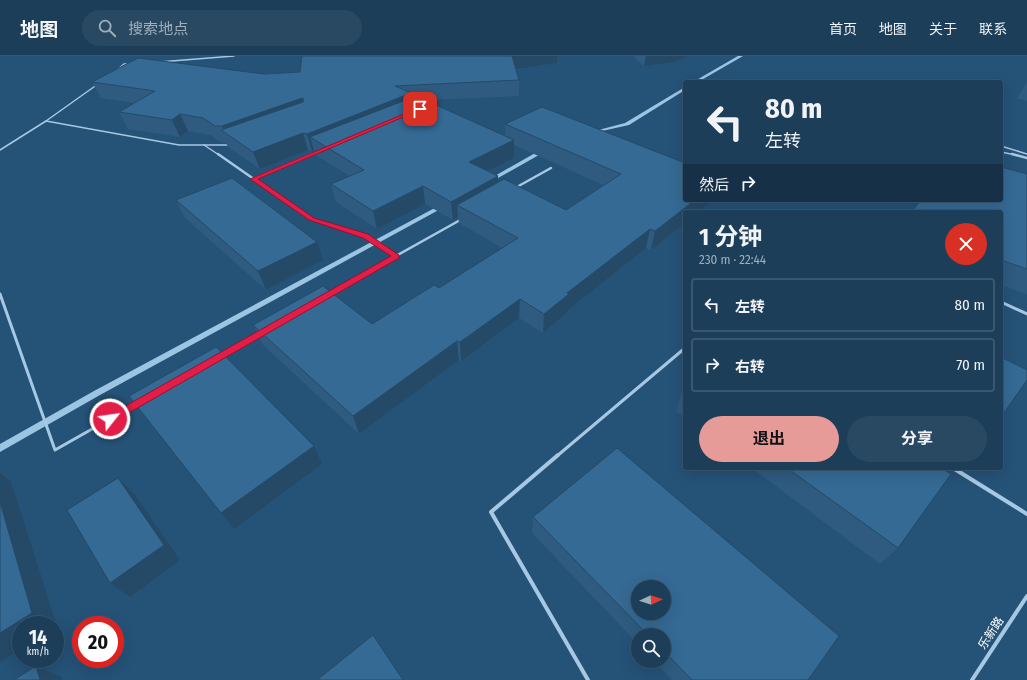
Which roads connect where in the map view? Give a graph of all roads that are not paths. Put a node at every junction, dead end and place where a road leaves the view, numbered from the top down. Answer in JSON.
{"nodes":[{"id":1,"x":234,"y":56,"type":"edge"},
{"id":2,"x":156,"y":62,"type":"edge"},
{"id":3,"x":132,"y":64,"type":"edge"},
{"id":4,"x":112,"y":73,"type":"edge"},
{"id":5,"x":100,"y":82,"type":"edge"},
{"id":6,"x":46,"y":121,"type":"junction"},
{"id":7,"x":236,"y":142,"type":"edge"},
{"id":8,"x":204,"y":145,"type":"junction"},
{"id":9,"x":1003,"y":147,"type":"edge"},
{"id":10,"x":0,"y":150,"type":"edge"},
{"id":11,"x":318,"y":152,"type":"edge"},
{"id":12,"x":1003,"y":152,"type":"edge"},
{"id":13,"x":1027,"y":154,"type":"edge"},
{"id":14,"x":1027,"y":158,"type":"edge"},
{"id":15,"x":551,"y":168,"type":"dead end"},
{"id":16,"x":253,"y":179,"type":"junction"},
{"id":17,"x":510,"y":191,"type":"edge"},
{"id":18,"x":463,"y":218,"type":"edge"},
{"id":19,"x":396,"y":256,"type":"junction"},
{"id":20,"x":0,"y":294,"type":"edge"},
{"id":21,"x":328,"y":295,"type":"edge"},
{"id":22,"x":1003,"y":303,"type":"edge"},
{"id":23,"x":1027,"y":314,"type":"edge"},
{"id":24,"x":267,"y":330,"type":"edge"},
{"id":25,"x":683,"y":350,"type":"edge"},
{"id":26,"x":219,"y":357,"type":"edge"},
{"id":27,"x":144,"y":400,"type":"edge"},
{"id":28,"x":956,"y":470,"type":"edge"},
{"id":29,"x":1027,"y":514,"type":"edge"},
{"id":30,"x":1027,"y":596,"type":"edge"},
{"id":31,"x":588,"y":680,"type":"edge"},
{"id":32,"x":972,"y":680,"type":"edge"}],
"edges":[{"from":1,"to":2,"type":"lane"},
{"from":3,"to":4,"type":"lane"},
{"from":5,"to":6,"type":"lane"},
{"from":6,"to":8,"type":"lane"},
{"from":6,"to":10,"type":"lane"},
{"from":7,"to":8,"type":"lane"},
{"from":8,"to":16,"type":"lane"},
{"from":9,"to":13,"type":"lane"},
{"from":11,"to":16,"type":"lane"},
{"from":12,"to":14,"type":"lane"},
{"from":15,"to":17,"type":"lane"},
{"from":16,"to":19,"type":"lane"},
{"from":18,"to":19,"type":"lane"},
{"from":19,"to":21,"type":"lane"},
{"from":20,"to":27,"type":"lane"},
{"from":22,"to":23,"type":"lane"},
{"from":24,"to":26,"type":"lane"},
{"from":25,"to":31,"type":"lane"},
{"from":28,"to":29,"type":"lane"},
{"from":30,"to":32,"type":"lane","name":"乐新路"}]}
